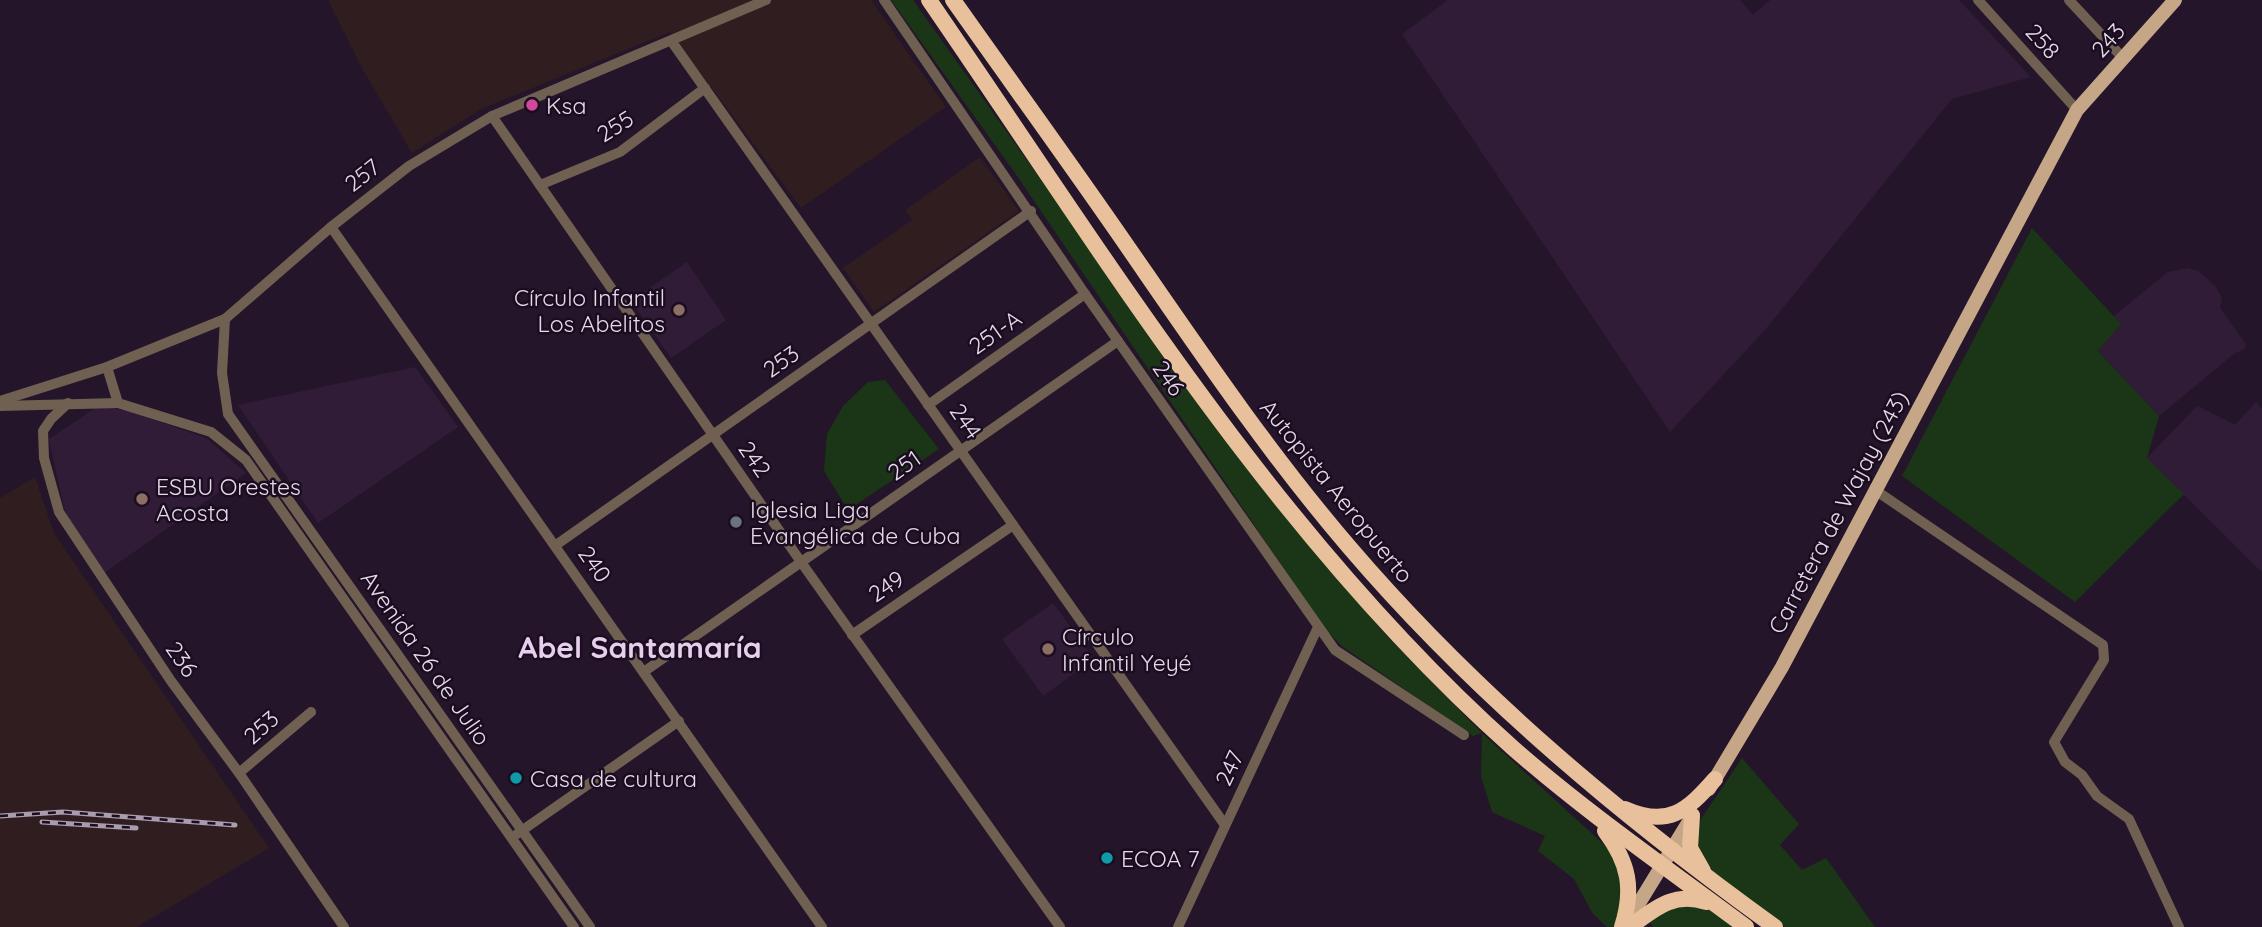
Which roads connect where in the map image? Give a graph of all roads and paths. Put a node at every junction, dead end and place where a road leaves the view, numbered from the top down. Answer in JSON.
{"nodes":[{"id":1,"x":766,"y":0,"type":"edge"},
{"id":2,"x":884,"y":0,"type":"edge"},
{"id":3,"x":929,"y":0,"type":"edge"},
{"id":4,"x":953,"y":0,"type":"edge"},
{"id":5,"x":1978,"y":0,"type":"edge"},
{"id":6,"x":2069,"y":0,"type":"edge"},
{"id":7,"x":2170,"y":1,"type":"edge"},
{"id":8,"x":672,"y":42,"type":"junction"},
{"id":9,"x":2122,"y":57,"type":"junction"},
{"id":10,"x":705,"y":88,"type":"junction"},
{"id":11,"x":2077,"y":110,"type":"junction"},
{"id":12,"x":492,"y":116,"type":"junction"},
{"id":13,"x":540,"y":185,"type":"junction"},
{"id":14,"x":1031,"y":211,"type":"junction"},
{"id":15,"x":331,"y":227,"type":"junction"},
{"id":16,"x":1085,"y":294,"type":"junction"},
{"id":17,"x":225,"y":319,"type":"junction"},
{"id":18,"x":871,"y":323,"type":"junction"},
{"id":19,"x":1118,"y":341,"type":"junction"},
{"id":20,"x":107,"y":367,"type":"junction"},
{"id":21,"x":0,"y":403,"type":"edge"},
{"id":22,"x":68,"y":403,"type":"junction"},
{"id":23,"x":118,"y":403,"type":"junction"},
{"id":24,"x":928,"y":405,"type":"junction"},
{"id":25,"x":35,"y":406,"type":"junction"},
{"id":26,"x":228,"y":414,"type":"junction"},
{"id":27,"x":43,"y":431,"type":"junction"},
{"id":28,"x":211,"y":432,"type":"junction"},
{"id":29,"x":712,"y":435,"type":"junction"},
{"id":30,"x":961,"y":451,"type":"junction"},
{"id":31,"x":1875,"y":491,"type":"junction"},
{"id":32,"x":1013,"y":525,"type":"junction"},
{"id":33,"x":556,"y":545,"type":"junction"},
{"id":34,"x":801,"y":562,"type":"junction"},
{"id":35,"x":1318,"y":627,"type":"junction"},
{"id":36,"x":852,"y":635,"type":"junction"},
{"id":37,"x":396,"y":652,"type":"junction"},
{"id":38,"x":386,"y":659,"type":"junction"},
{"id":39,"x":645,"y":671,"type":"junction"},
{"id":40,"x":418,"y":693,"type":"junction"},
{"id":41,"x":310,"y":712,"type":"dead end"},
{"id":42,"x":679,"y":721,"type":"junction"},
{"id":43,"x":1464,"y":735,"type":"dead end"},
{"id":44,"x":239,"y":774,"type":"junction"},
{"id":45,"x":1715,"y":779,"type":"junction"},
{"id":46,"x":1611,"y":803,"type":"junction"},
{"id":47,"x":1593,"y":814,"type":"junction"},
{"id":48,"x":1692,"y":816,"type":"junction"},
{"id":49,"x":1225,"y":825,"type":"junction"},
{"id":50,"x":517,"y":834,"type":"junction"},
{"id":51,"x":1670,"y":850,"type":"junction"},
{"id":52,"x":1661,"y":867,"type":"junction"},
{"id":53,"x":1714,"y":884,"type":"junction"},
{"id":54,"x":1718,"y":906,"type":"junction"},
{"id":55,"x":344,"y":927,"type":"edge"},
{"id":56,"x":574,"y":927,"type":"edge"},
{"id":57,"x":590,"y":927,"type":"edge"},
{"id":58,"x":822,"y":927,"type":"edge"},
{"id":59,"x":1060,"y":927,"type":"edge"},
{"id":60,"x":1178,"y":927,"type":"edge"},
{"id":61,"x":1623,"y":927,"type":"edge"},
{"id":62,"x":1630,"y":927,"type":"edge"},
{"id":63,"x":1746,"y":927,"type":"edge"},
{"id":64,"x":1775,"y":927,"type":"edge"},
{"id":65,"x":2179,"y":927,"type":"edge"}],
"edges":[{"from":1,"to":8,"type":"street","name":"257"},
{"from":2,"to":14,"type":"street","name":"246"},
{"from":3,"to":47,"type":"highway","name":"Autopista Aeropuerto"},
{"from":4,"to":46,"type":"highway","name":"Autopista Aeropuerto"},
{"from":5,"to":11,"type":"street","name":"258"},
{"from":6,"to":9,"type":"street"},
{"from":7,"to":9,"type":"main road","name":"243"},
{"from":8,"to":10,"type":"street","name":"244"},
{"from":8,"to":12,"type":"street","name":"257"},
{"from":9,"to":11,"type":"main road","name":"243"},
{"from":10,"to":13,"type":"street","name":"255"},
{"from":10,"to":18,"type":"street","name":"244"},
{"from":11,"to":31,"type":"main road","name":"Carretera de Wajay (243)"},
{"from":12,"to":13,"type":"street","name":"242"},
{"from":12,"to":15,"type":"street","name":"257"},
{"from":13,"to":29,"type":"street","name":"242"},
{"from":14,"to":16,"type":"street","name":"246"},
{"from":14,"to":18,"type":"street","name":"253"},
{"from":15,"to":17,"type":"street","name":"257"},
{"from":15,"to":33,"type":"street","name":"240"},
{"from":16,"to":19,"type":"street","name":"246"},
{"from":16,"to":24,"type":"street","name":"251-A"},
{"from":17,"to":20,"type":"street","name":"257"},
{"from":17,"to":26,"type":"street","name":"Avenida 26 de Julio"},
{"from":18,"to":24,"type":"street","name":"244"},
{"from":18,"to":29,"type":"street","name":"253"},
{"from":19,"to":30,"type":"street","name":"251"},
{"from":19,"to":35,"type":"street","name":"246"},
{"from":20,"to":21,"type":"street","name":"257"},
{"from":20,"to":23,"type":"street"},
{"from":21,"to":25,"type":"street","name":"257"},
{"from":22,"to":23,"type":"street","name":"Avenida 26 de Julio"},
{"from":22,"to":25,"type":"street","name":"257"},
{"from":22,"to":27,"type":"street"},
{"from":23,"to":28,"type":"street","name":"Avenida 26 de Julio"},
{"from":24,"to":30,"type":"street","name":"244"},
{"from":25,"to":27,"type":"street","name":"236"},
{"from":26,"to":28,"type":"street"},
{"from":26,"to":37,"type":"street","name":"Avenida 26 de Julio"},
{"from":27,"to":44,"type":"street","name":"236"},
{"from":28,"to":38,"type":"street","name":"Avenida 26 de Julio"},
{"from":29,"to":33,"type":"street","name":"253"},
{"from":29,"to":34,"type":"street","name":"242"},
{"from":30,"to":32,"type":"street","name":"244"},
{"from":30,"to":34,"type":"street","name":"251"},
{"from":31,"to":45,"type":"main road","name":"Carretera de Wajay (243)"},
{"from":31,"to":65,"type":"street"},
{"from":32,"to":36,"type":"street","name":"249"},
{"from":32,"to":49,"type":"street","name":"244"},
{"from":33,"to":39,"type":"street","name":"240"},
{"from":34,"to":36,"type":"street","name":"242"},
{"from":34,"to":39,"type":"street","name":"251"},
{"from":35,"to":43,"type":"street","name":"246"},
{"from":35,"to":49,"type":"street","name":"247"},
{"from":36,"to":59,"type":"street","name":"242"},
{"from":37,"to":38,"type":"street"},
{"from":37,"to":40,"type":"street","name":"Avenida 26 de Julio"},
{"from":38,"to":40,"type":"street","name":"Avenida 26 de Julio"},
{"from":39,"to":42,"type":"street","name":"240"},
{"from":40,"to":50,"type":"street","name":"Avenida 26 de Julio"},
{"from":41,"to":44,"type":"street","name":"253"},
{"from":42,"to":50,"type":"street"},
{"from":42,"to":58,"type":"street","name":"240"},
{"from":44,"to":55,"type":"street","name":"236"},
{"from":45,"to":46,"type":"highway"},
{"from":45,"to":48,"type":"main road","name":"Carretera de Wajay (243)"},
{"from":46,"to":51,"type":"highway","name":"Autopista Aeropuerto"},
{"from":47,"to":52,"type":"highway","name":"Autopista Aeropuerto"},
{"from":47,"to":61,"type":"highway"},
{"from":48,"to":51,"type":"main road","name":"Carretera de Wajay (243)"},
{"from":48,"to":53,"type":"highway"},
{"from":49,"to":60,"type":"street","name":"247"},
{"from":50,"to":56,"type":"street","name":"Avenida 26 de Julio"},
{"from":50,"to":57,"type":"street","name":"Avenida 26 de Julio"},
{"from":51,"to":52,"type":"main road","name":"Carretera de Wajay (243)"},
{"from":51,"to":53,"type":"highway","name":"Autopista Aeropuerto"},
{"from":52,"to":54,"type":"highway","name":"Autopista Aeropuerto"},
{"from":52,"to":61,"type":"main road","name":"Carretera de Wajay (243)"},
{"from":53,"to":64,"type":"highway","name":"Autopista Aeropuerto"},
{"from":54,"to":62,"type":"highway"},
{"from":54,"to":63,"type":"highway","name":"Autopista Aeropuerto"}]}
